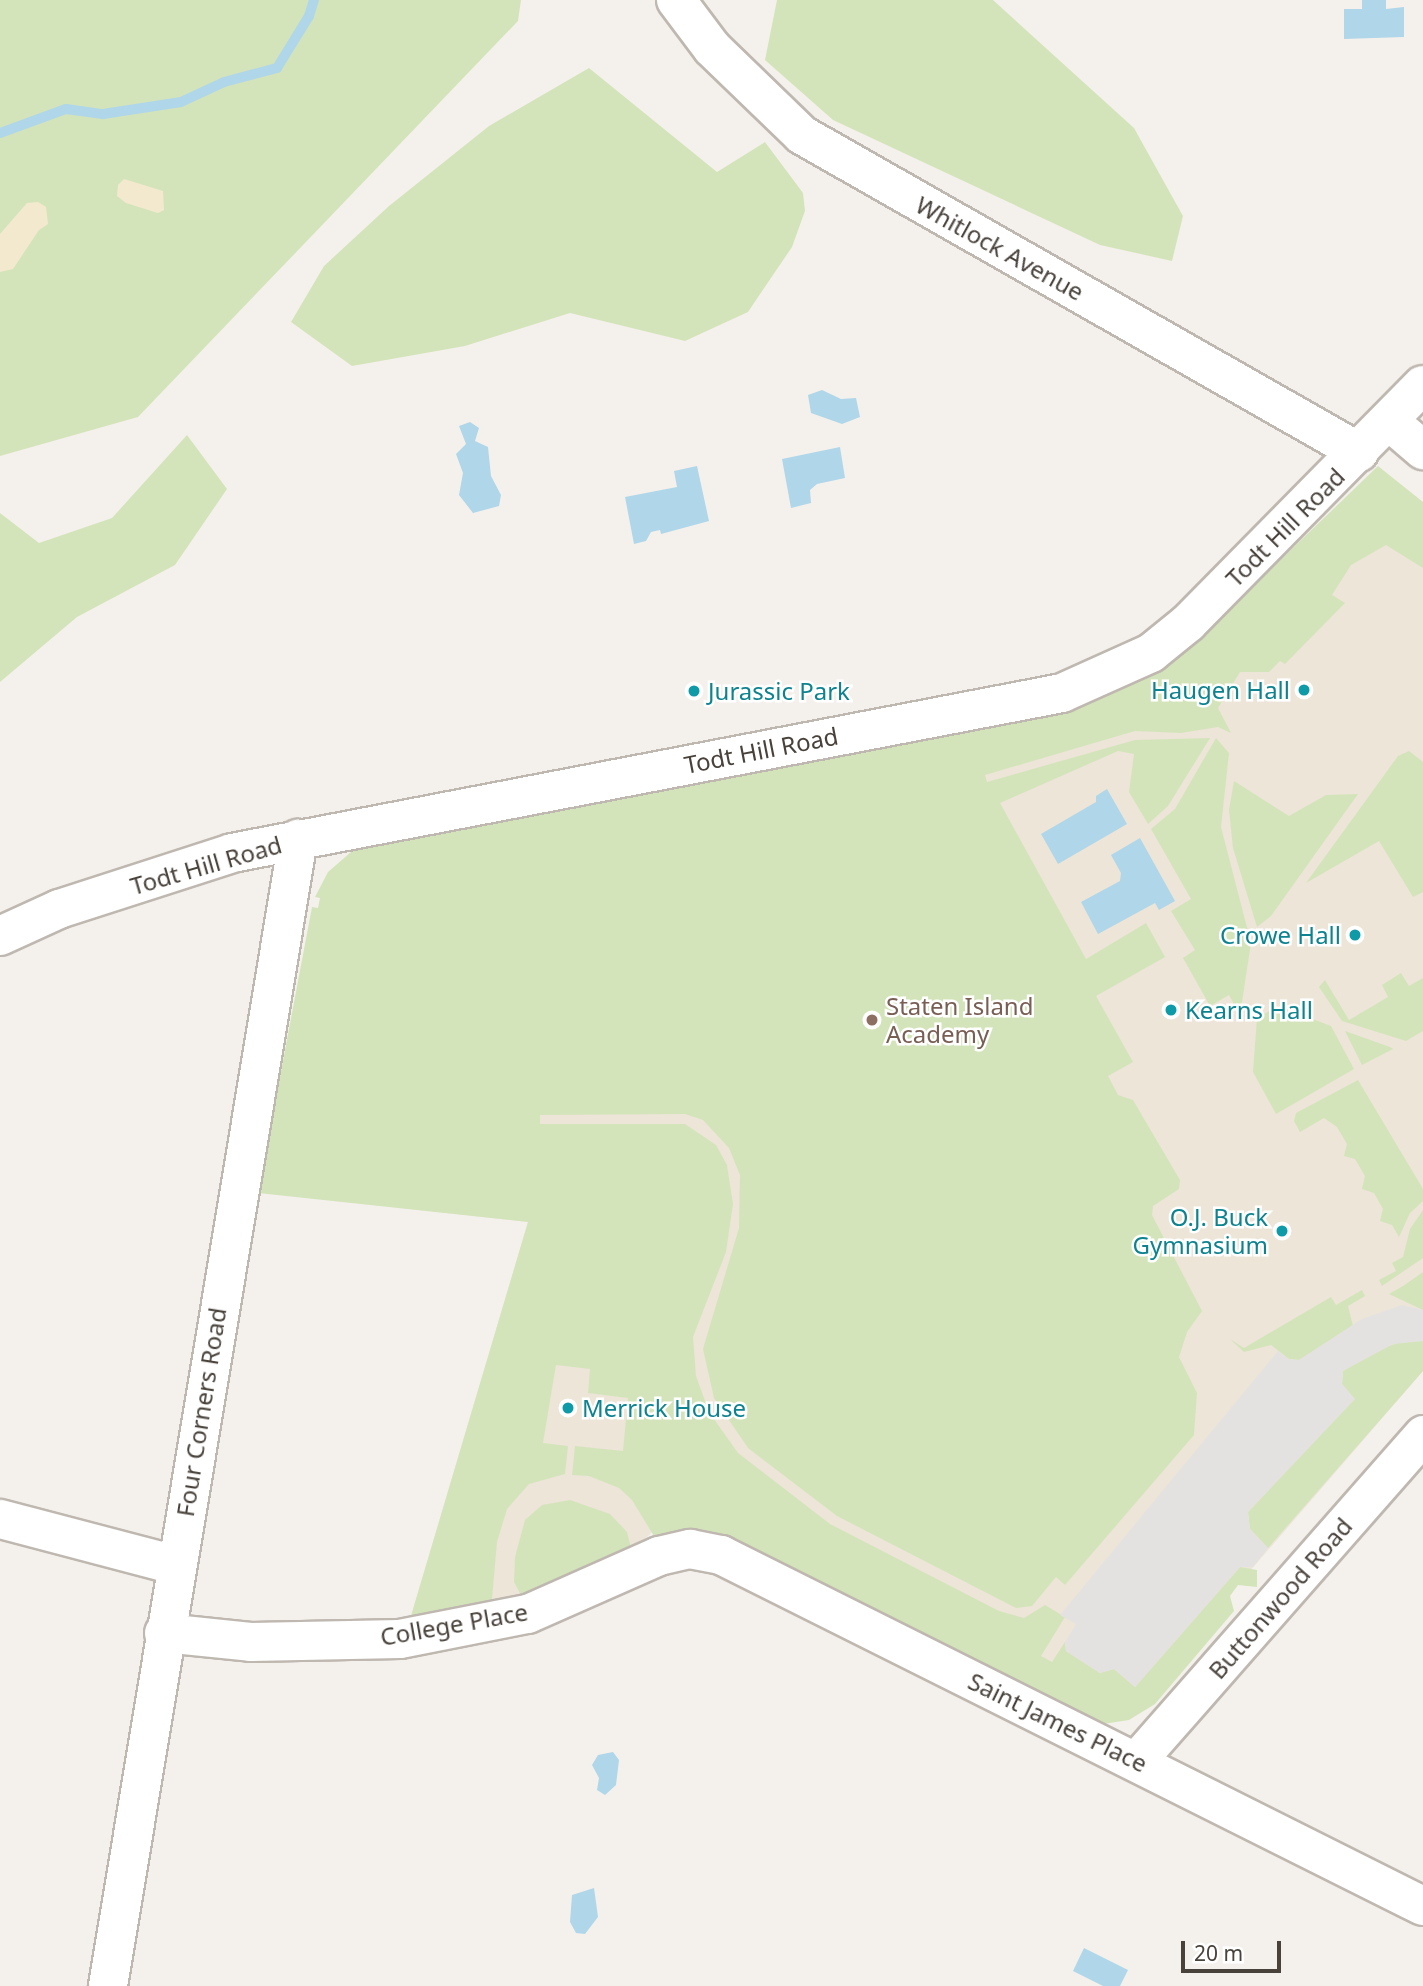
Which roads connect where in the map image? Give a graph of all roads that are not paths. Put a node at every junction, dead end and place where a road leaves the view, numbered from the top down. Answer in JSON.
{"nodes":[{"id":1,"x":676,"y":0,"type":"edge"},
{"id":2,"x":1423,"y":386,"type":"edge"},
{"id":3,"x":1390,"y":421,"type":"junction"},
{"id":4,"x":1423,"y":450,"type":"edge"},
{"id":5,"x":1359,"y":452,"type":"junction"},
{"id":6,"x":298,"y":839,"type":"junction"},
{"id":7,"x":0,"y":936,"type":"edge"},
{"id":8,"x":1423,"y":1435,"type":"edge"},
{"id":9,"x":0,"y":1519,"type":"edge"},
{"id":10,"x":690,"y":1549,"type":"joint"},
{"id":11,"x":175,"y":1564,"type":"junction"},
{"id":12,"x":164,"y":1633,"type":"junction"},
{"id":13,"x":1137,"y":1761,"type":"junction"},
{"id":14,"x":1423,"y":1906,"type":"edge"},
{"id":15,"x":108,"y":1986,"type":"edge"}],
"edges":[{"from":1,"to":5,"type":"street","name":"Whitlock Avenue"},
{"from":2,"to":3,"type":"street","name":"Todt Hill Road"},
{"from":3,"to":4,"type":"street"},
{"from":3,"to":5,"type":"street","name":"Todt Hill Road"},
{"from":5,"to":6,"type":"street","name":"Todt Hill Road"},
{"from":6,"to":7,"type":"street","name":"Todt Hill Road"},
{"from":6,"to":11,"type":"street","name":"Four Corners Road"},
{"from":8,"to":13,"type":"street","name":"Buttonwood Road"},
{"from":9,"to":11,"type":"street"},
{"from":10,"to":12,"type":"street","name":"College Place"},
{"from":10,"to":13,"type":"street","name":"Saint James Place"},
{"from":11,"to":12,"type":"street","name":"Four Corners Road"},
{"from":12,"to":15,"type":"street","name":"Four Corners Road"},
{"from":13,"to":14,"type":"street","name":"Saint James Place"}]}
